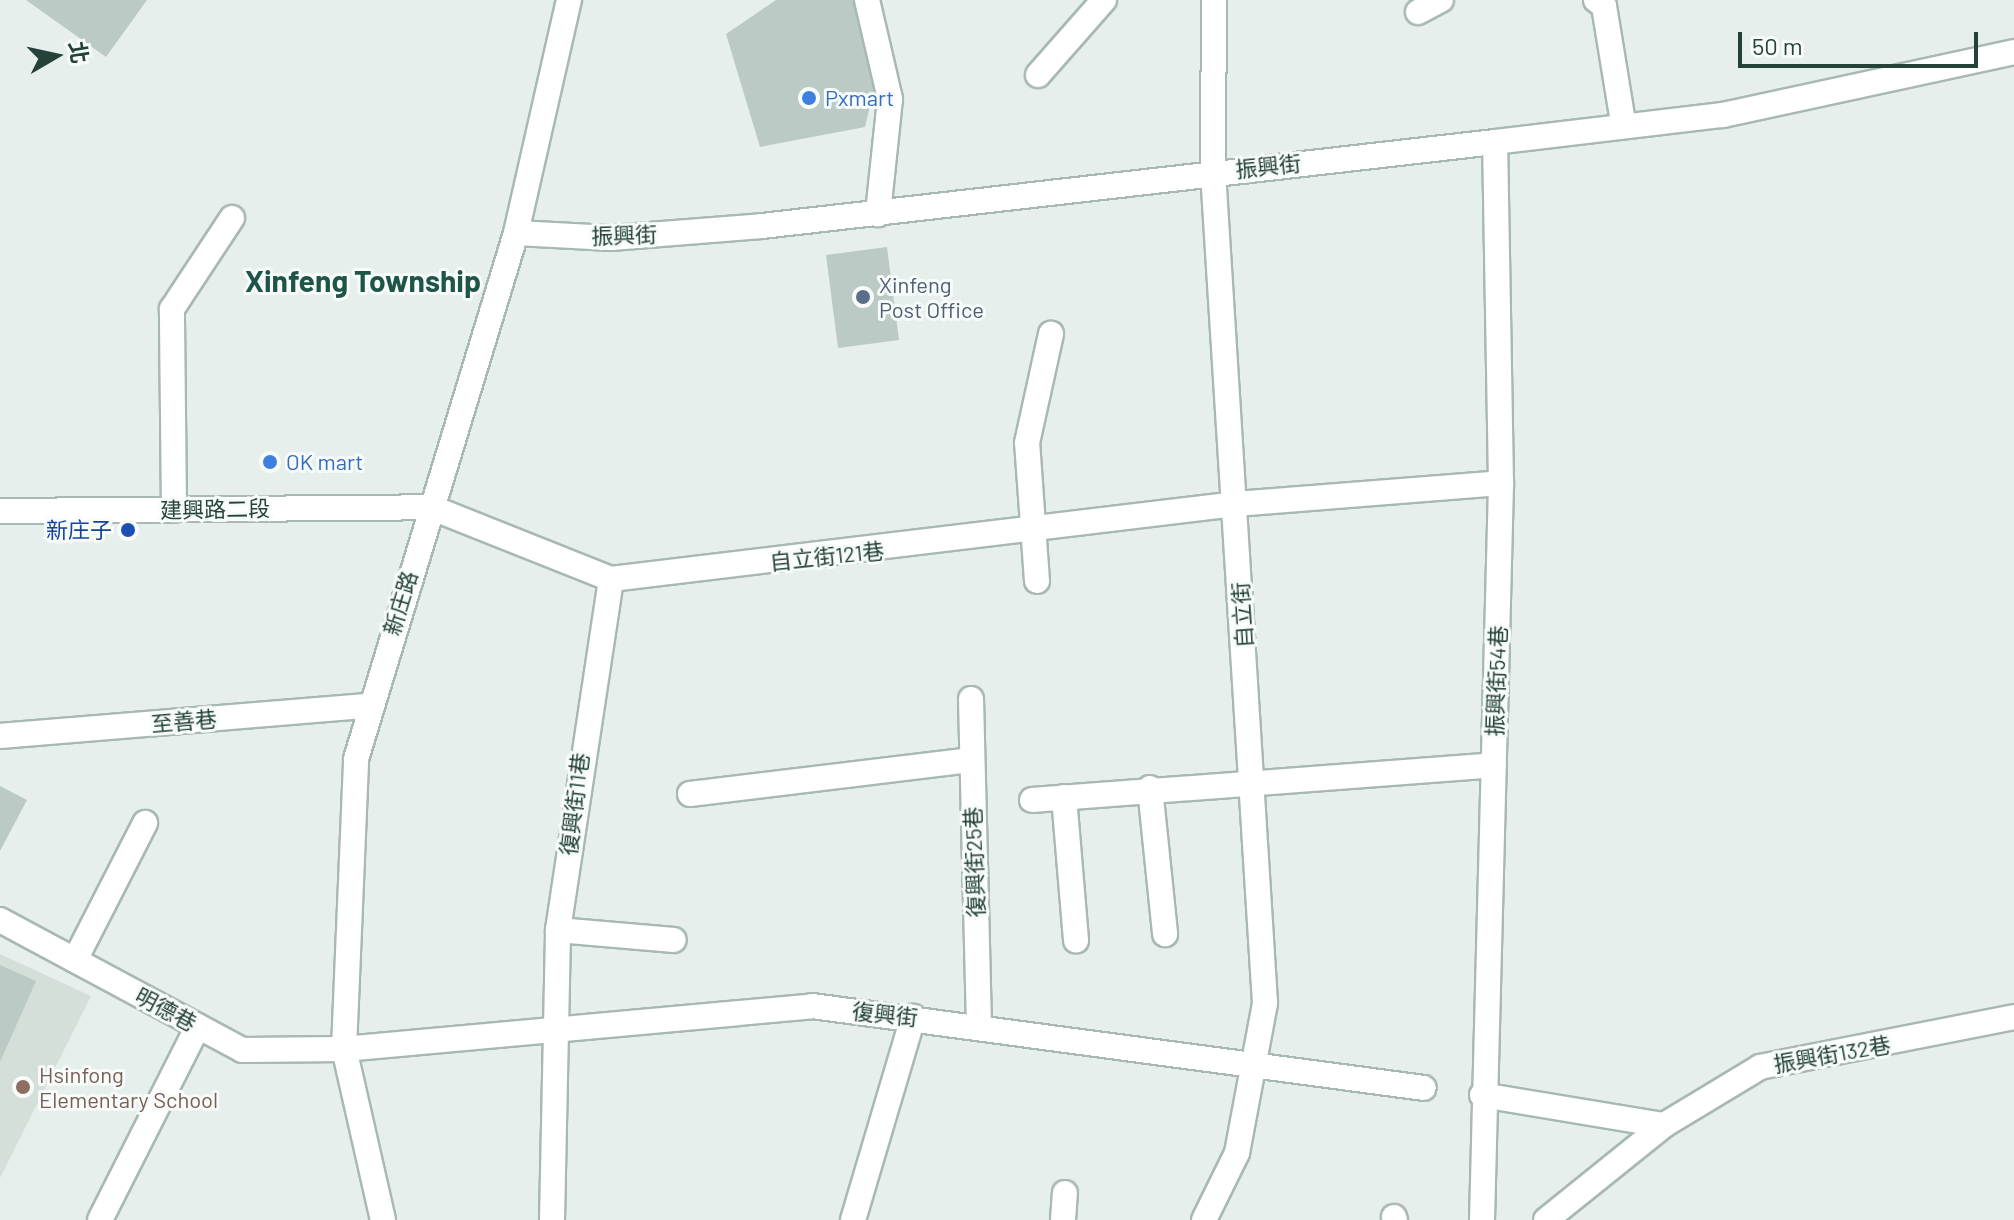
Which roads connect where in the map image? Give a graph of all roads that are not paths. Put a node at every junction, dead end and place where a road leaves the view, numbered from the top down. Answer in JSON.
{"nodes":[{"id":1,"x":569,"y":0,"type":"edge"},
{"id":2,"x":867,"y":0,"type":"edge"},
{"id":3,"x":1104,"y":0,"type":"edge"},
{"id":4,"x":1214,"y":0,"type":"edge"},
{"id":5,"x":1441,"y":0,"type":"edge"},
{"id":6,"x":1596,"y":0,"type":"edge"},
{"id":7,"x":1418,"y":12,"type":"dead end"},
{"id":8,"x":2014,"y":52,"type":"edge"},
{"id":9,"x":1038,"y":75,"type":"dead end"},
{"id":10,"x":1623,"y":122,"type":"junction"},
{"id":11,"x":1495,"y":142,"type":"junction"},
{"id":12,"x":1213,"y":172,"type":"junction"},
{"id":13,"x":878,"y":214,"type":"junction"},
{"id":14,"x":232,"y":218,"type":"dead end"},
{"id":15,"x":516,"y":233,"type":"junction"},
{"id":16,"x":1051,"y":334,"type":"dead end"},
{"id":17,"x":1501,"y":483,"type":"junction"},
{"id":18,"x":1235,"y":504,"type":"junction"},
{"id":19,"x":430,"y":507,"type":"junction"},
{"id":20,"x":174,"y":510,"type":"junction"},
{"id":21,"x":0,"y":511,"type":"edge"},
{"id":22,"x":1030,"y":532,"type":"junction"},
{"id":23,"x":611,"y":579,"type":"junction"},
{"id":24,"x":1037,"y":581,"type":"dead end"},
{"id":25,"x":971,"y":699,"type":"dead end"},
{"id":26,"x":367,"y":706,"type":"junction"},
{"id":27,"x":0,"y":736,"type":"edge"},
{"id":28,"x":972,"y":760,"type":"junction"},
{"id":29,"x":1494,"y":765,"type":"junction"},
{"id":30,"x":1253,"y":778,"type":"junction"},
{"id":31,"x":1150,"y":788,"type":"junction"},
{"id":32,"x":690,"y":794,"type":"dead end"},
{"id":33,"x":1064,"y":797,"type":"junction"},
{"id":34,"x":1032,"y":800,"type":"dead end"},
{"id":35,"x":145,"y":823,"type":"dead end"},
{"id":36,"x":0,"y":920,"type":"edge"},
{"id":37,"x":558,"y":930,"type":"junction"},
{"id":38,"x":1165,"y":934,"type":"dead end"},
{"id":39,"x":674,"y":940,"type":"dead end"},
{"id":40,"x":1076,"y":940,"type":"dead end"},
{"id":41,"x":75,"y":960,"type":"junction"},
{"id":42,"x":913,"y":1017,"type":"junction"},
{"id":43,"x":2014,"y":1017,"type":"edge"},
{"id":44,"x":979,"y":1025,"type":"junction"},
{"id":45,"x":198,"y":1026,"type":"junction"},
{"id":46,"x":561,"y":1031,"type":"junction"},
{"id":47,"x":344,"y":1049,"type":"junction"},
{"id":48,"x":1259,"y":1062,"type":"junction"},
{"id":49,"x":1424,"y":1088,"type":"dead end"},
{"id":50,"x":1482,"y":1095,"type":"junction"},
{"id":51,"x":1664,"y":1125,"type":"junction"},
{"id":52,"x":1065,"y":1193,"type":"dead end"},
{"id":53,"x":100,"y":1220,"type":"edge"},
{"id":54,"x":383,"y":1220,"type":"edge"},
{"id":55,"x":552,"y":1220,"type":"edge"},
{"id":56,"x":853,"y":1220,"type":"edge"},
{"id":57,"x":1063,"y":1220,"type":"edge"},
{"id":58,"x":1204,"y":1220,"type":"edge"},
{"id":59,"x":1482,"y":1220,"type":"edge"},
{"id":60,"x":1546,"y":1220,"type":"edge"}],
"edges":[{"from":1,"to":15,"type":"street","name":"新庄路"},
{"from":2,"to":13,"type":"street"},
{"from":3,"to":9,"type":"street"},
{"from":4,"to":12,"type":"street","name":"自立街"},
{"from":5,"to":7,"type":"street"},
{"from":6,"to":10,"type":"street"},
{"from":8,"to":10,"type":"street","name":"振興街"},
{"from":10,"to":11,"type":"street","name":"振興街"},
{"from":11,"to":12,"type":"street","name":"振興街"},
{"from":11,"to":17,"type":"street","name":"振興街54巷"},
{"from":12,"to":13,"type":"street","name":"振興街"},
{"from":12,"to":18,"type":"street","name":"自立街"},
{"from":13,"to":15,"type":"street","name":"振興街"},
{"from":14,"to":20,"type":"street"},
{"from":15,"to":19,"type":"street","name":"新庄路"},
{"from":16,"to":22,"type":"street"},
{"from":17,"to":18,"type":"street","name":"自立街121巷"},
{"from":17,"to":29,"type":"street","name":"振興街54巷"},
{"from":18,"to":22,"type":"street","name":"自立街121巷"},
{"from":18,"to":30,"type":"street","name":"自立街"},
{"from":19,"to":20,"type":"street","name":"建興路二段"},
{"from":19,"to":23,"type":"street","name":"自立街121巷"},
{"from":19,"to":26,"type":"street","name":"新庄路"},
{"from":20,"to":21,"type":"street","name":"建興路二段"},
{"from":22,"to":23,"type":"street","name":"自立街121巷"},
{"from":22,"to":24,"type":"street"},
{"from":23,"to":37,"type":"street","name":"復興街11巷"},
{"from":25,"to":28,"type":"street","name":"復興街25巷"},
{"from":26,"to":27,"type":"street","name":"至善巷"},
{"from":26,"to":47,"type":"street","name":"新庄路"},
{"from":28,"to":32,"type":"street"},
{"from":28,"to":44,"type":"street","name":"復興街25巷"},
{"from":29,"to":30,"type":"street"},
{"from":29,"to":50,"type":"street","name":"振興街54巷"},
{"from":30,"to":31,"type":"street"},
{"from":30,"to":48,"type":"street","name":"自立街"},
{"from":31,"to":33,"type":"street"},
{"from":31,"to":38,"type":"street"},
{"from":33,"to":34,"type":"street"},
{"from":33,"to":40,"type":"street"},
{"from":35,"to":41,"type":"street"},
{"from":36,"to":41,"type":"street","name":"明德巷"},
{"from":37,"to":39,"type":"street"},
{"from":37,"to":46,"type":"street","name":"復興街11巷"},
{"from":41,"to":45,"type":"street","name":"明德巷"},
{"from":42,"to":44,"type":"street","name":"復興街"},
{"from":42,"to":46,"type":"street","name":"復興街"},
{"from":42,"to":56,"type":"street"},
{"from":43,"to":51,"type":"street","name":"振興街132巷"},
{"from":44,"to":48,"type":"street","name":"復興街"},
{"from":45,"to":47,"type":"street","name":"明德巷"},
{"from":45,"to":53,"type":"street"},
{"from":46,"to":47,"type":"street","name":"復興街"},
{"from":46,"to":55,"type":"street","name":"復興街11巷"},
{"from":47,"to":54,"type":"street","name":"新庄路"},
{"from":48,"to":49,"type":"street","name":"復興街"},
{"from":48,"to":58,"type":"street","name":"自立街"},
{"from":50,"to":51,"type":"street"},
{"from":50,"to":59,"type":"street","name":"振興街54巷"},
{"from":51,"to":60,"type":"street","name":"振興街132巷"},
{"from":52,"to":57,"type":"street"}]}
